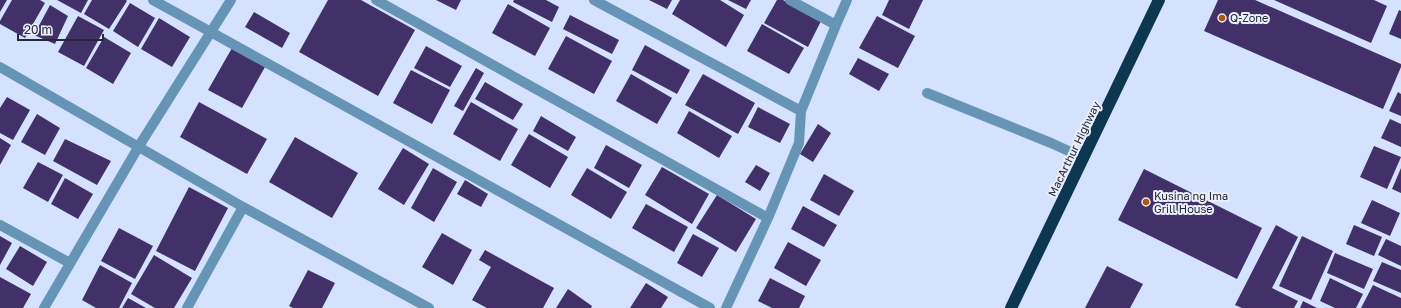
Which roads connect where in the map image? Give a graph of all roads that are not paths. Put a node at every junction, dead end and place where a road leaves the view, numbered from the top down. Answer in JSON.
{"nodes":[{"id":1,"x":153,"y":0,"type":"edge"},
{"id":2,"x":231,"y":0,"type":"edge"},
{"id":3,"x":376,"y":0,"type":"edge"},
{"id":4,"x":594,"y":0,"type":"edge"},
{"id":5,"x":790,"y":0,"type":"edge"},
{"id":6,"x":848,"y":0,"type":"edge"},
{"id":7,"x":1159,"y":0,"type":"edge"},
{"id":8,"x":836,"y":25,"type":"junction"},
{"id":9,"x":210,"y":32,"type":"junction"},
{"id":10,"x":0,"y":67,"type":"edge"},
{"id":11,"x":927,"y":93,"type":"dead end"},
{"id":12,"x":801,"y":111,"type":"junction"},
{"id":13,"x":139,"y":146,"type":"junction"},
{"id":14,"x":1084,"y":158,"type":"junction"},
{"id":15,"x":243,"y":207,"type":"junction"},
{"id":16,"x":768,"y":218,"type":"junction"},
{"id":17,"x":0,"y":225,"type":"edge"},
{"id":18,"x":70,"y":263,"type":"junction"},
{"id":19,"x":44,"y":308,"type":"edge"},
{"id":20,"x":187,"y":308,"type":"edge"},
{"id":21,"x":429,"y":308,"type":"edge"},
{"id":22,"x":710,"y":308,"type":"edge"},
{"id":23,"x":726,"y":308,"type":"edge"},
{"id":24,"x":1011,"y":308,"type":"edge"}],
"edges":[{"from":1,"to":9,"type":"street"},
{"from":2,"to":9,"type":"street"},
{"from":3,"to":16,"type":"street"},
{"from":4,"to":12,"type":"street"},
{"from":5,"to":8,"type":"street"},
{"from":6,"to":8,"type":"street"},
{"from":7,"to":14,"type":"highway","name":"MacArthur Highway"},
{"from":8,"to":12,"type":"street"},
{"from":9,"to":13,"type":"street"},
{"from":9,"to":22,"type":"street"},
{"from":10,"to":13,"type":"street"},
{"from":11,"to":14,"type":"street"},
{"from":12,"to":16,"type":"street"},
{"from":13,"to":15,"type":"street"},
{"from":13,"to":18,"type":"street"},
{"from":14,"to":24,"type":"highway","name":"MacArthur Highway"},
{"from":15,"to":20,"type":"street"},
{"from":15,"to":21,"type":"street"},
{"from":16,"to":23,"type":"street"},
{"from":17,"to":18,"type":"street"},
{"from":18,"to":19,"type":"street"}]}
